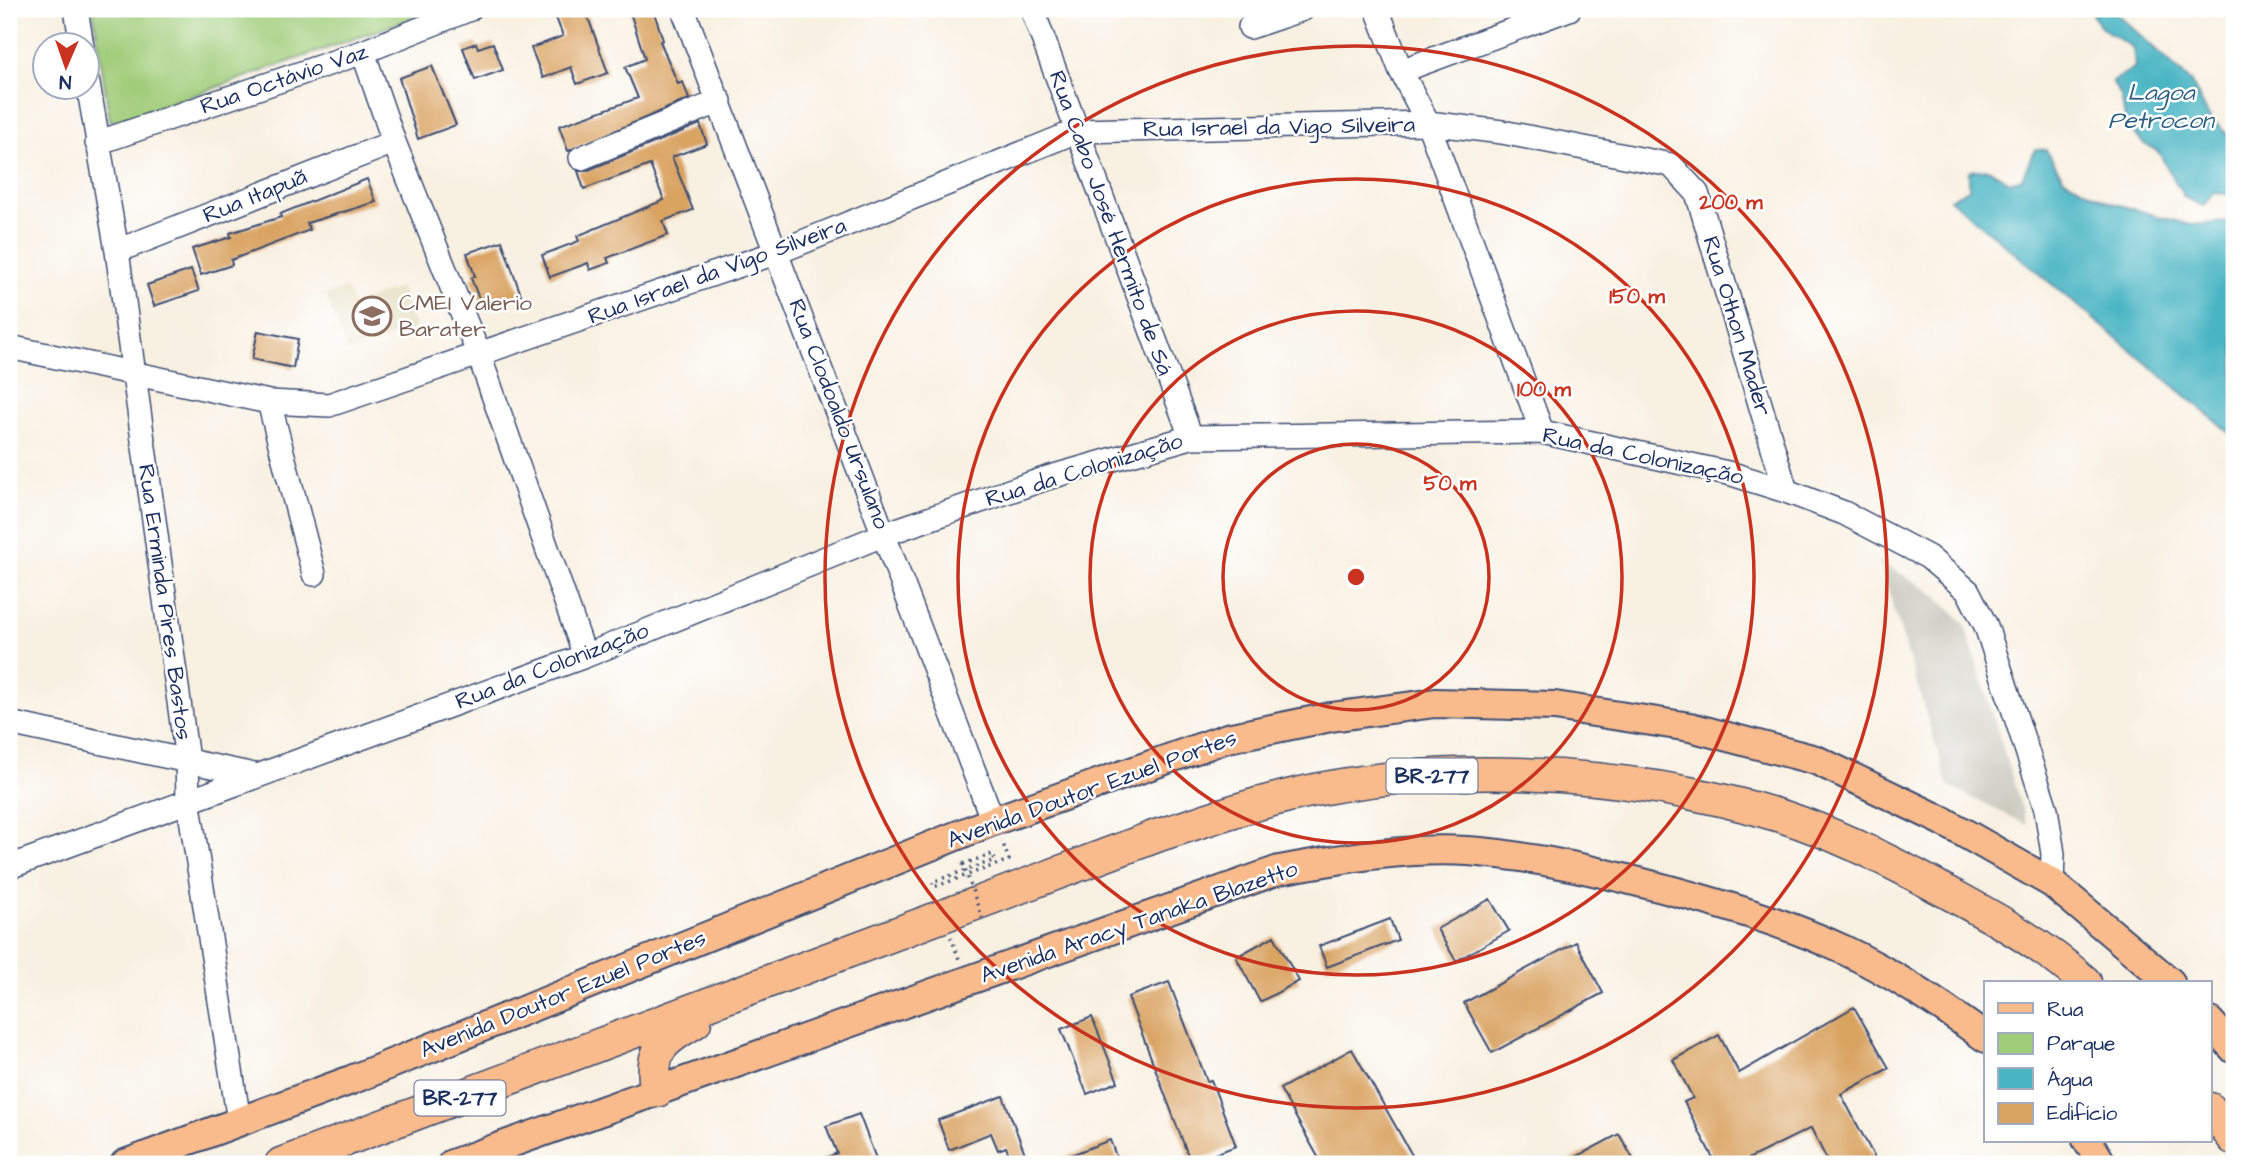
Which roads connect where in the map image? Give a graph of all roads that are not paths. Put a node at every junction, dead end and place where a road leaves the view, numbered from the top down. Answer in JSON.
{"nodes":[{"id":1,"x":76,"y":9,"type":"edge"},
{"id":2,"x":470,"y":9,"type":"edge"},
{"id":3,"x":683,"y":9,"type":"edge"},
{"id":4,"x":1032,"y":9,"type":"edge"},
{"id":5,"x":1303,"y":9,"type":"edge"},
{"id":6,"x":1377,"y":9,"type":"edge"},
{"id":7,"x":1569,"y":9,"type":"edge"},
{"id":8,"x":1250,"y":27,"type":"dead end"},
{"id":9,"x":80,"y":32,"type":"edge"},
{"id":10,"x":363,"y":52,"type":"junction"},
{"id":11,"x":1401,"y":71,"type":"junction"},
{"id":12,"x":720,"y":101,"type":"junction"},
{"id":13,"x":90,"y":102,"type":"edge"},
{"id":14,"x":1427,"y":123,"type":"junction"},
{"id":15,"x":1077,"y":131,"type":"junction"},
{"id":16,"x":394,"y":142,"type":"junction"},
{"id":17,"x":96,"y":143,"type":"junction"},
{"id":18,"x":582,"y":158,"type":"dead end"},
{"id":19,"x":117,"y":251,"type":"junction"},
{"id":20,"x":778,"y":252,"type":"junction"},
{"id":21,"x":9,"y":347,"type":"edge"},
{"id":22,"x":479,"y":355,"type":"junction"},
{"id":23,"x":134,"y":376,"type":"junction"},
{"id":24,"x":269,"y":402,"type":"junction"},
{"id":25,"x":1542,"y":432,"type":"junction"},
{"id":26,"x":1191,"y":437,"type":"junction"},
{"id":27,"x":1786,"y":491,"type":"junction"},
{"id":28,"x":885,"y":534,"type":"junction"},
{"id":29,"x":314,"y":574,"type":"dead end"},
{"id":30,"x":585,"y":656,"type":"junction"},
{"id":31,"x":9,"y":723,"type":"edge"},
{"id":32,"x":187,"y":760,"type":"junction"},
{"id":33,"x":254,"y":775,"type":"junction"},
{"id":34,"x":188,"y":800,"type":"junction"},
{"id":35,"x":993,"y":821,"type":"junction"},
{"id":36,"x":9,"y":867,"type":"edge"},
{"id":37,"x":2052,"y":883,"type":"junction"},
{"id":38,"x":2084,"y":981,"type":"edge"},
{"id":39,"x":2170,"y":981,"type":"edge"},
{"id":40,"x":764,"y":982,"type":"junction"},
{"id":41,"x":2212,"y":1024,"type":"edge"},
{"id":42,"x":1984,"y":1037,"type":"edge"},
{"id":43,"x":2234,"y":1049,"type":"edge"},
{"id":44,"x":657,"y":1091,"type":"junction"},
{"id":45,"x":2212,"y":1112,"type":"edge"},
{"id":46,"x":240,"y":1121,"type":"junction"},
{"id":47,"x":2234,"y":1139,"type":"edge"},
{"id":48,"x":2088,"y":1142,"type":"edge"},
{"id":49,"x":125,"y":1164,"type":"edge"},
{"id":50,"x":281,"y":1164,"type":"edge"},
{"id":51,"x":452,"y":1164,"type":"edge"},
{"id":52,"x":2102,"y":1164,"type":"edge"}],
"edges":[{"from":1,"to":9,"type":"street"},
{"from":2,"to":10,"type":"street","name":"Rua Octávio Vaz"},
{"from":3,"to":12,"type":"street","name":"Rua Clodoaldo Ursulano"},
{"from":4,"to":15,"type":"street","name":"Rua Cabo José Hermito de Sá"},
{"from":5,"to":8,"type":"street"},
{"from":6,"to":11,"type":"street"},
{"from":7,"to":11,"type":"street"},
{"from":10,"to":16,"type":"street"},
{"from":10,"to":17,"type":"street","name":"Rua Octávio Vaz"},
{"from":11,"to":14,"type":"street"},
{"from":12,"to":18,"type":"street"},
{"from":12,"to":20,"type":"street","name":"Rua Clodoaldo Ursulano"},
{"from":13,"to":17,"type":"street","name":"Rua Erminda Pires Bastos"},
{"from":14,"to":15,"type":"street","name":"Rua Israel da Vigo Silveira"},
{"from":14,"to":25,"type":"street"},
{"from":14,"to":27,"type":"street","name":"Rua Othon Mader"},
{"from":15,"to":20,"type":"street","name":"Rua Israel da Vigo Silveira"},
{"from":15,"to":26,"type":"street","name":"Rua Cabo José Hermito de Sá"},
{"from":16,"to":19,"type":"street","name":"Rua Itapuã"},
{"from":16,"to":22,"type":"street"},
{"from":17,"to":19,"type":"street","name":"Rua Erminda Pires Bastos"},
{"from":19,"to":23,"type":"street","name":"Rua Erminda Pires Bastos"},
{"from":20,"to":22,"type":"street","name":"Rua Israel da Vigo Silveira"},
{"from":20,"to":28,"type":"street","name":"Rua Clodoaldo Ursulano"},
{"from":21,"to":23,"type":"street","name":"Rua Israel da Vigo Silveira"},
{"from":22,"to":24,"type":"street","name":"Rua Israel da Vigo Silveira"},
{"from":22,"to":30,"type":"street"},
{"from":23,"to":24,"type":"street","name":"Rua Israel da Vigo Silveira"},
{"from":23,"to":32,"type":"street","name":"Rua Erminda Pires Bastos"},
{"from":24,"to":29,"type":"street"},
{"from":25,"to":26,"type":"street","name":"Rua da Colonização"},
{"from":25,"to":27,"type":"street","name":"Rua da Colonização"},
{"from":26,"to":28,"type":"street","name":"Rua da Colonização"},
{"from":27,"to":37,"type":"street","name":"Rua da Colonização"},
{"from":28,"to":30,"type":"street","name":"Rua da Colonização"},
{"from":28,"to":35,"type":"street","name":"Rua Clodoaldo Ursulano"},
{"from":30,"to":33,"type":"street","name":"Rua da Colonização"},
{"from":31,"to":32,"type":"street"},
{"from":32,"to":33,"type":"street"},
{"from":32,"to":34,"type":"street","name":"Rua Erminda Pires Bastos"},
{"from":33,"to":34,"type":"street","name":"Rua da Colonização"},
{"from":34,"to":36,"type":"street","name":"Rua da Colonização"},
{"from":34,"to":46,"type":"street","name":"Rua Erminda Pires Bastos"},
{"from":35,"to":37,"type":"main road","name":"Avenida Doutor Ezuel Portes","number":"BR-277"},
{"from":35,"to":46,"type":"main road","name":"Avenida Doutor Ezuel Portes","number":"BR-277"},
{"from":37,"to":39,"type":"main road","name":"Avenida Doutor Ezuel Portes","number":"BR-277"},
{"from":38,"to":40,"type":"highway","number":"BR-277"},
{"from":40,"to":44,"type":"highway"},
{"from":40,"to":50,"type":"highway","number":"BR-277"},
{"from":41,"to":43,"type":"main road"},
{"from":42,"to":44,"type":"main road","name":"Avenida Aracy Tanaka Blazetto","number":"BR-277"},
{"from":44,"to":51,"type":"main road","name":"Avenida Aracy Tanaka Blazetto","number":"BR-277"},
{"from":45,"to":47,"type":"highway"},
{"from":46,"to":49,"type":"main road","name":"Avenida Doutor Ezuel Portes","number":"BR-277"},
{"from":48,"to":52,"type":"main road"}]}
